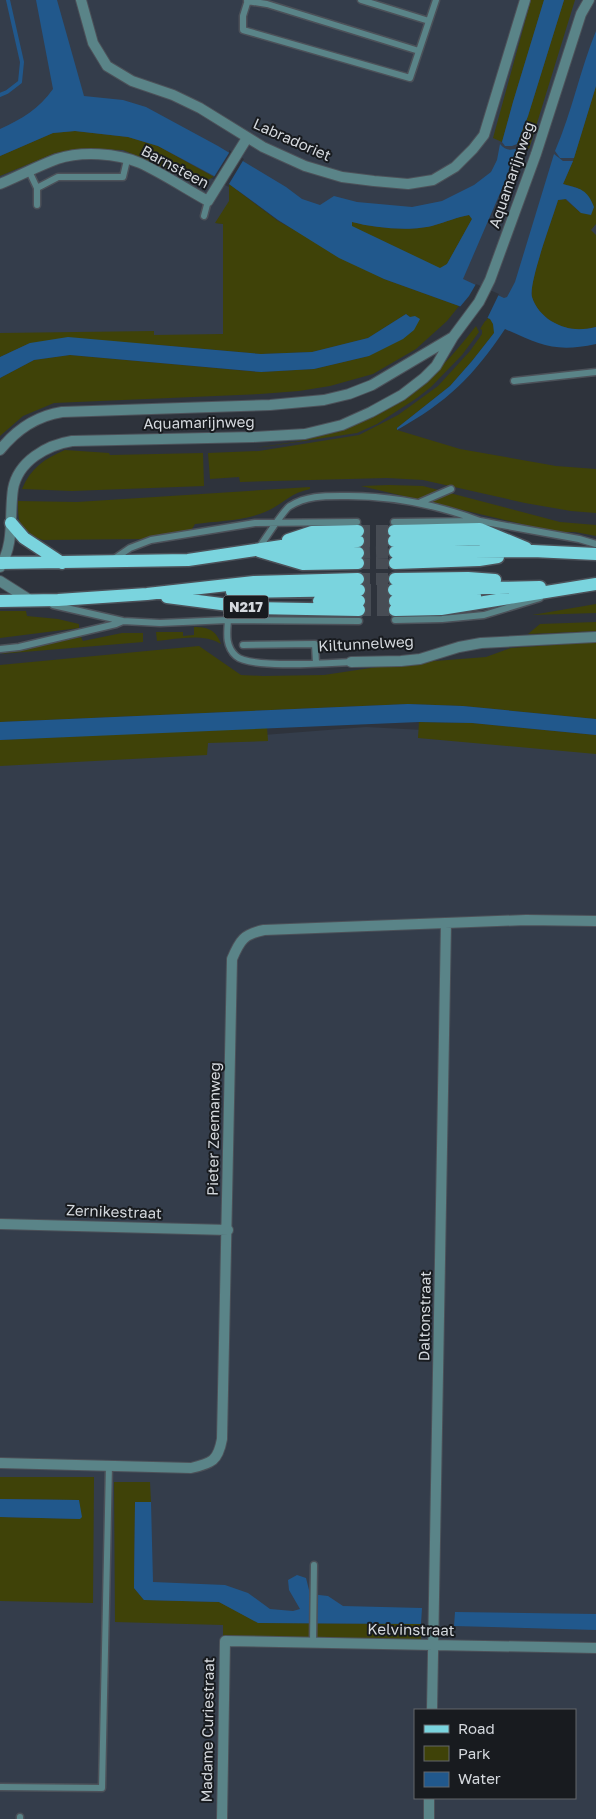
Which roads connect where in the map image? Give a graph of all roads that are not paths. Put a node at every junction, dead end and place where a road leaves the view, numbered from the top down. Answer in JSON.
{"nodes":[{"id":1,"x":81,"y":0,"type":"edge"},
{"id":2,"x":248,"y":0,"type":"edge"},
{"id":3,"x":361,"y":0,"type":"edge"},
{"id":4,"x":436,"y":0,"type":"edge"},
{"id":5,"x":525,"y":0,"type":"edge"},
{"id":6,"x":581,"y":0,"type":"edge"},
{"id":7,"x":589,"y":0,"type":"edge"},
{"id":8,"x":581,"y":14,"type":"junction"},
{"id":9,"x":429,"y":21,"type":"junction"},
{"id":10,"x":419,"y":51,"type":"junction"},
{"id":11,"x":245,"y":142,"type":"junction"},
{"id":12,"x":127,"y":160,"type":"junction"},
{"id":13,"x":29,"y":171,"type":"junction"},
{"id":14,"x":0,"y":184,"type":"edge"},
{"id":15,"x":37,"y":188,"type":"junction"},
{"id":16,"x":208,"y":202,"type":"junction"},
{"id":17,"x":37,"y":205,"type":"dead end"},
{"id":18,"x":204,"y":216,"type":"dead end"},
{"id":19,"x":453,"y":337,"type":"junction"},
{"id":20,"x":596,"y":372,"type":"edge"},
{"id":21,"x":514,"y":382,"type":"dead end"},
{"id":22,"x":0,"y":450,"type":"edge"},
{"id":23,"x":452,"y":489,"type":"dead end"},
{"id":24,"x":419,"y":503,"type":"junction"},
{"id":25,"x":480,"y":521,"type":"junction"},
{"id":26,"x":278,"y":522,"type":"junction"},
{"id":27,"x":11,"y":523,"type":"junction"},
{"id":28,"x":358,"y":542,"type":"junction"},
{"id":29,"x":394,"y":542,"type":"junction"},
{"id":30,"x":596,"y":544,"type":"edge"},
{"id":31,"x":257,"y":551,"type":"junction"},
{"id":32,"x":533,"y":551,"type":"junction"},
{"id":33,"x":596,"y":554,"type":"edge"},
{"id":34,"x":109,"y":562,"type":"junction"},
{"id":35,"x":62,"y":563,"type":"junction"},
{"id":36,"x":303,"y":564,"type":"junction"},
{"id":37,"x":1,"y":565,"type":"edge"},
{"id":38,"x":0,"y":580,"type":"edge"},
{"id":39,"x":303,"y":580,"type":"junction"},
{"id":40,"x":596,"y":584,"type":"edge"},
{"id":41,"x":582,"y":586,"type":"junction"},
{"id":42,"x":147,"y":594,"type":"junction"},
{"id":43,"x":30,"y":600,"type":"junction"},
{"id":44,"x":359,"y":600,"type":"junction"},
{"id":45,"x":0,"y":601,"type":"edge"},
{"id":46,"x":228,"y":620,"type":"junction"},
{"id":47,"x":123,"y":621,"type":"junction"},
{"id":48,"x":596,"y":637,"type":"edge"},
{"id":49,"x":243,"y":645,"type":"dead end"},
{"id":50,"x":0,"y":649,"type":"edge"},
{"id":51,"x":351,"y":662,"type":"joint"},
{"id":52,"x":316,"y":663,"type":"junction"},
{"id":53,"x":596,"y":921,"type":"edge"},
{"id":54,"x":446,"y":923,"type":"junction"},
{"id":55,"x":0,"y":1224,"type":"edge"},
{"id":56,"x":228,"y":1230,"type":"junction"},
{"id":57,"x":0,"y":1463,"type":"edge"},
{"id":58,"x":109,"y":1465,"type":"junction"},
{"id":59,"x":314,"y":1565,"type":"dead end"},
{"id":60,"x":225,"y":1641,"type":"joint"},
{"id":61,"x":313,"y":1642,"type":"junction"},
{"id":62,"x":434,"y":1646,"type":"junction"},
{"id":63,"x":596,"y":1648,"type":"edge"},
{"id":64,"x":432,"y":1709,"type":"edge"},
{"id":65,"x":0,"y":1787,"type":"edge"},
{"id":66,"x":429,"y":1799,"type":"edge"},
{"id":67,"x":222,"y":1819,"type":"edge"},
{"id":68,"x":429,"y":1819,"type":"edge"}],
"edges":[{"from":1,"to":11,"type":"street","name":"Labradoriet"},
{"from":2,"to":10,"type":"lane"},
{"from":2,"to":10,"type":"lane"},
{"from":3,"to":9,"type":"lane"},
{"from":4,"to":9,"type":"lane"},
{"from":5,"to":11,"type":"street","name":"Labradoriet"},
{"from":6,"to":8,"type":"street","name":"Aquamarijnweg"},
{"from":7,"to":8,"type":"street","name":"Aquamarijnweg"},
{"from":8,"to":19,"type":"street","name":"Aquamarijnweg"},
{"from":9,"to":10,"type":"lane"},
{"from":11,"to":16,"type":"street","name":"Barnsteen"},
{"from":12,"to":13,"type":"street","name":"Barnsteen"},
{"from":12,"to":15,"type":"lane"},
{"from":12,"to":16,"type":"street","name":"Barnsteen"},
{"from":13,"to":14,"type":"street","name":"Barnsteen"},
{"from":13,"to":15,"type":"lane"},
{"from":15,"to":17,"type":"lane"},
{"from":16,"to":18,"type":"lane"},
{"from":19,"to":22,"type":"street","name":"Aquamarijnweg"},
{"from":19,"to":27,"type":"street","name":"Aquamarijnweg"},
{"from":20,"to":21,"type":"lane"},
{"from":23,"to":24,"type":"lane"},
{"from":24,"to":25,"type":"lane"},
{"from":24,"to":26,"type":"lane"},
{"from":25,"to":29,"type":"lane"},
{"from":25,"to":30,"type":"lane"},
{"from":26,"to":28,"type":"lane"},
{"from":26,"to":31,"type":"lane"},
{"from":26,"to":34,"type":"lane"},
{"from":27,"to":35,"type":"main road"},
{"from":27,"to":37,"type":"street","name":"Aquamarijnweg"},
{"from":28,"to":31,"type":"main road"},
{"from":28,"to":36,"type":"main road"},
{"from":29,"to":32,"type":"main road"},
{"from":29,"to":32,"type":"main road"},
{"from":31,"to":34,"type":"main road"},
{"from":31,"to":36,"type":"main road"},
{"from":32,"to":33,"type":"main road"},
{"from":34,"to":35,"type":"main road"},
{"from":35,"to":37,"type":"main road"},
{"from":36,"to":39,"type":"lane"},
{"from":38,"to":43,"type":"street"},
{"from":39,"to":42,"type":"main road","name":"Kiltunnelweg","number":"N217"},
{"from":39,"to":44,"type":"main road","name":"Kiltunnelweg","number":"N217"},
{"from":40,"to":41,"type":"main road"},
{"from":41,"to":41,"type":"main road"},
{"from":42,"to":43,"type":"main road","name":"Kiltunnelweg","number":"N217"},
{"from":42,"to":44,"type":"main road","name":"Kiltunnelweg","number":"N217"},
{"from":42,"to":44,"type":"main road","name":"Kiltunnelweg","number":"N217"},
{"from":43,"to":45,"type":"main road","name":"Kiltunnelweg","number":"N217"},
{"from":43,"to":47,"type":"lane","name":"Kiltunnelweg","number":"N217"},
{"from":44,"to":46,"type":"lane","name":"Kiltunnelweg","number":"N217"},
{"from":46,"to":47,"type":"lane","name":"Kiltunnelweg","number":"N217"},
{"from":46,"to":52,"type":"lane","name":"Kiltunnelweg"},
{"from":47,"to":50,"type":"lane","name":"Kiltunnelweg"},
{"from":48,"to":51,"type":"street","name":"Kiltunnelweg"},
{"from":49,"to":52,"type":"lane"},
{"from":51,"to":52,"type":"lane","name":"Kiltunnelweg"},
{"from":53,"to":54,"type":"street","name":"Pieter Zeemanweg"},
{"from":54,"to":56,"type":"street","name":"Pieter Zeemanweg"},
{"from":54,"to":62,"type":"street","name":"Daltonstraat"},
{"from":55,"to":56,"type":"street","name":"Zernikestraat"},
{"from":56,"to":58,"type":"street","name":"Pieter Zeemanweg"},
{"from":57,"to":58,"type":"street","name":"Pieter Zeemanweg"},
{"from":58,"to":65,"type":"lane"},
{"from":59,"to":61,"type":"lane"},
{"from":60,"to":61,"type":"street","name":"Kelvinstraat"},
{"from":60,"to":67,"type":"street","name":"Madame Curiestraat"},
{"from":61,"to":62,"type":"street","name":"Kelvinstraat"},
{"from":62,"to":63,"type":"street","name":"Kelvinstraat"},
{"from":62,"to":64,"type":"street","name":"Daltonstraat"},
{"from":66,"to":68,"type":"street"}]}
